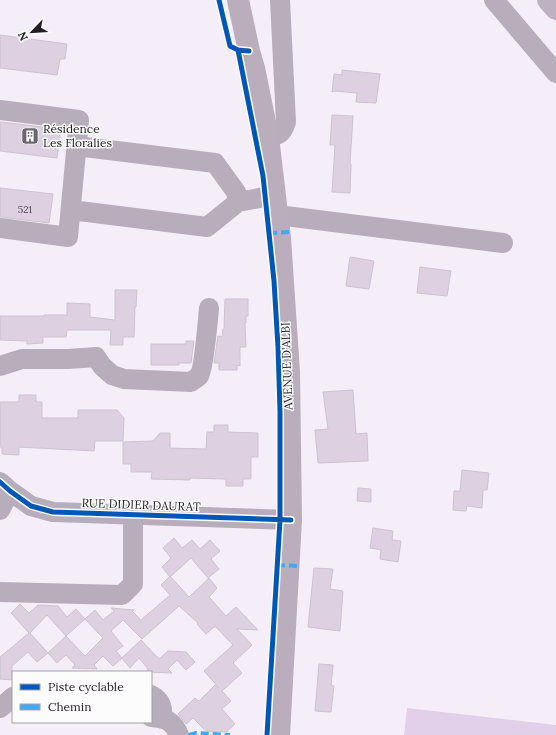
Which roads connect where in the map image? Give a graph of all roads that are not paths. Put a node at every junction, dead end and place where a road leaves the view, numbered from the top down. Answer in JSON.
{"nodes":[{"id":1,"x":238,"y":0,"type":"edge"},
{"id":2,"x":280,"y":0,"type":"edge"},
{"id":3,"x":494,"y":0,"type":"edge"},
{"id":4,"x":548,"y":0,"type":"edge"},
{"id":5,"x":556,"y":9,"type":"edge"},
{"id":6,"x":556,"y":72,"type":"edge"},
{"id":7,"x":0,"y":110,"type":"edge"},
{"id":8,"x":268,"y":137,"type":"junction"},
{"id":9,"x":76,"y":146,"type":"junction"},
{"id":10,"x":238,"y":202,"type":"junction"},
{"id":11,"x":276,"y":205,"type":"junction"},
{"id":12,"x":71,"y":210,"type":"junction"},
{"id":13,"x":0,"y":228,"type":"edge"},
{"id":14,"x":503,"y":243,"type":"dead end"},
{"id":15,"x":209,"y":308,"type":"dead end"},
{"id":16,"x":0,"y":366,"type":"edge"},
{"id":17,"x":5,"y":486,"type":"edge"},
{"id":18,"x":0,"y":510,"type":"edge"},
{"id":19,"x":134,"y":515,"type":"junction"},
{"id":20,"x":291,"y":520,"type":"junction"},
{"id":21,"x":0,"y":592,"type":"edge"},
{"id":22,"x":152,"y":695,"type":"edge"},
{"id":23,"x":12,"y":698,"type":"edge"},
{"id":24,"x":0,"y":708,"type":"edge"},
{"id":25,"x":157,"y":718,"type":"edge"},
{"id":26,"x":179,"y":735,"type":"edge"},
{"id":27,"x":279,"y":735,"type":"edge"}],
"edges":[{"from":1,"to":8,"type":"main road","name":"AVENUE D'ALBI"},
{"from":2,"to":8,"type":"street"},
{"from":3,"to":6,"type":"street"},
{"from":4,"to":5,"type":"highway"},
{"from":7,"to":9,"type":"street"},
{"from":8,"to":11,"type":"main road","name":"AVENUE D'ALBI"},
{"from":9,"to":10,"type":"street"},
{"from":9,"to":12,"type":"street"},
{"from":10,"to":11,"type":"street"},
{"from":10,"to":12,"type":"street"},
{"from":11,"to":14,"type":"street"},
{"from":11,"to":20,"type":"main road","name":"AVENUE D'ALBI"},
{"from":12,"to":13,"type":"street"},
{"from":15,"to":16,"type":"street"},
{"from":17,"to":18,"type":"street"},
{"from":17,"to":19,"type":"street","name":"RUE DIDIER DAURAT"},
{"from":19,"to":20,"type":"street","name":"RUE DIDIER DAURAT"},
{"from":19,"to":21,"type":"street"},
{"from":20,"to":27,"type":"main road","name":"AVENUE D'ALBI"},
{"from":22,"to":25,"type":"street"},
{"from":23,"to":24,"type":"street"},
{"from":25,"to":26,"type":"street"}]}
